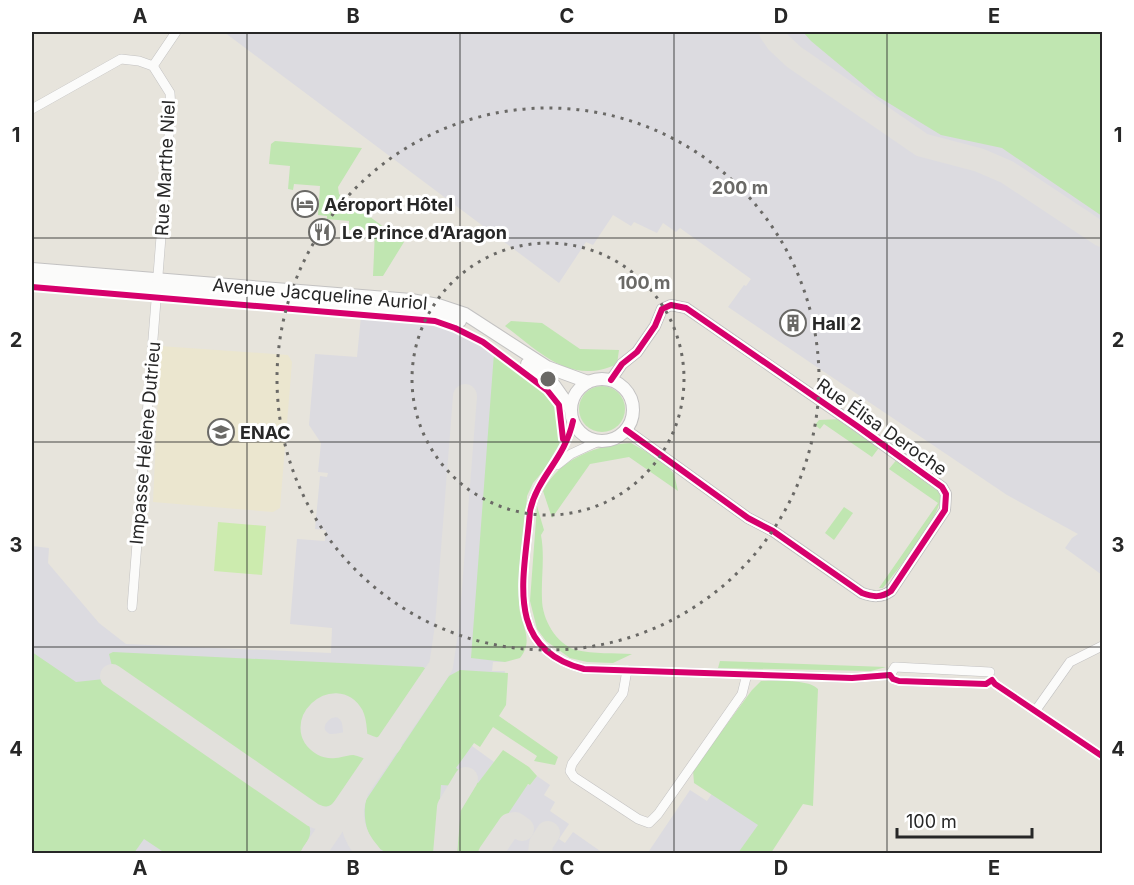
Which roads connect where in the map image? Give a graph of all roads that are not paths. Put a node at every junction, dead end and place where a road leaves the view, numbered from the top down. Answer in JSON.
{"nodes":[{"id":1,"x":176,"y":32,"type":"edge"},
{"id":2,"x":153,"y":66,"type":"junction"},
{"id":3,"x":32,"y":109,"type":"edge"},
{"id":4,"x":32,"y":269,"type":"edge"},
{"id":5,"x":32,"y":278,"type":"edge"},
{"id":6,"x":157,"y":284,"type":"junction"},
{"id":7,"x":611,"y":380,"type":"junction"},
{"id":8,"x":588,"y":382,"type":"junction"},
{"id":9,"x":572,"y":415,"type":"junction"},
{"id":10,"x":626,"y":430,"type":"junction"},
{"id":11,"x":599,"y":441,"type":"junction"},
{"id":12,"x":551,"y":470,"type":"junction"},
{"id":13,"x":132,"y":607,"type":"dead end"},
{"id":14,"x":1102,"y":646,"type":"edge"},
{"id":15,"x":627,"y":670,"type":"junction"},
{"id":16,"x":747,"y":674,"type":"junction"},
{"id":17,"x":890,"y":675,"type":"junction"},
{"id":18,"x":991,"y":676,"type":"junction"},
{"id":19,"x":1036,"y":710,"type":"junction"},
{"id":20,"x":1102,"y":756,"type":"edge"}],
"edges":[{"from":1,"to":2,"type":"street"},
{"from":2,"to":3,"type":"street"},
{"from":2,"to":6,"type":"street","name":"Rue Marthe Niel"},
{"from":4,"to":6,"type":"main road","name":"Avenue Jacqueline Auriol"},
{"from":5,"to":6,"type":"main road","name":"Avenue Jacqueline Auriol"},
{"from":6,"to":8,"type":"main road","name":"Avenue Jacqueline Auriol"},
{"from":6,"to":9,"type":"main road","name":"Avenue Jacqueline Auriol"},
{"from":6,"to":13,"type":"street","name":"Impasse Hélène Dutrieu"},
{"from":7,"to":8,"type":"main road"},
{"from":7,"to":10,"type":"main road"},
{"from":7,"to":10,"type":"street","name":"Rue Élisa Deroche"},
{"from":8,"to":9,"type":"main road"},
{"from":9,"to":11,"type":"main road"},
{"from":9,"to":12,"type":"street"},
{"from":10,"to":11,"type":"main road"},
{"from":11,"to":12,"type":"street"},
{"from":12,"to":15,"type":"street"},
{"from":14,"to":19,"type":"street"},
{"from":15,"to":16,"type":"street"},
{"from":15,"to":16,"type":"street"},
{"from":16,"to":17,"type":"street"},
{"from":17,"to":18,"type":"street"},
{"from":17,"to":18,"type":"street"},
{"from":18,"to":19,"type":"street"},
{"from":19,"to":20,"type":"street"}]}
